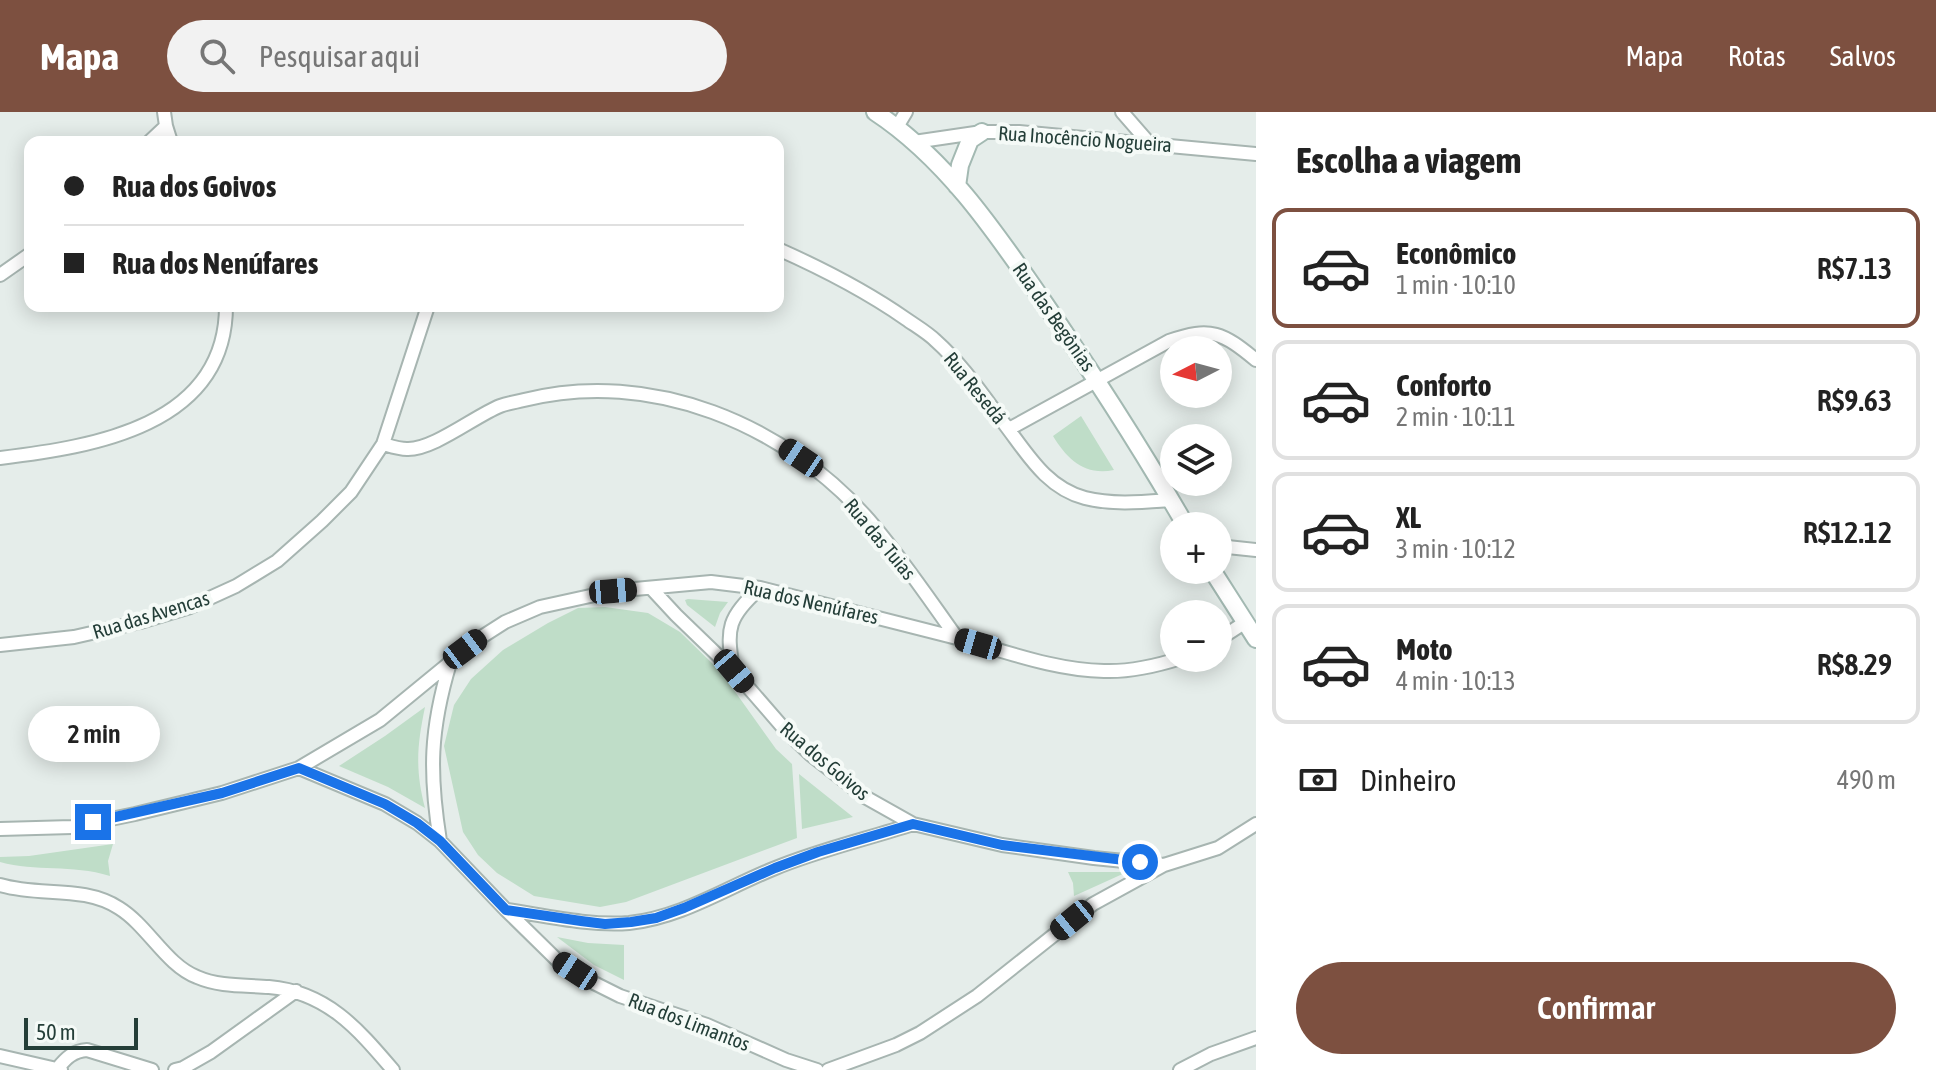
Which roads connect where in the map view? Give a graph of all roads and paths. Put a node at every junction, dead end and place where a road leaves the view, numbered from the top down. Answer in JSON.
{"nodes":[{"id":1,"x":875,"y":112,"type":"edge"},
{"id":2,"x":1122,"y":112,"type":"edge"},
{"id":3,"x":165,"y":119,"type":"edge"},
{"id":4,"x":902,"y":119,"type":"edge"},
{"id":5,"x":982,"y":132,"type":"junction"},
{"id":6,"x":153,"y":136,"type":"edge"},
{"id":7,"x":914,"y":142,"type":"junction"},
{"id":8,"x":1149,"y":143,"type":"junction"},
{"id":9,"x":1256,"y":154,"type":"edge"},
{"id":10,"x":957,"y":186,"type":"junction"},
{"id":11,"x":784,"y":252,"type":"edge"},
{"id":12,"x":24,"y":258,"type":"edge"},
{"id":13,"x":0,"y":275,"type":"edge"},
{"id":14,"x":225,"y":312,"type":"edge"},
{"id":15,"x":426,"y":312,"type":"edge"},
{"id":16,"x":1256,"y":360,"type":"edge"},
{"id":17,"x":1098,"y":380,"type":"junction"},
{"id":18,"x":1009,"y":429,"type":"junction"},
{"id":19,"x":383,"y":444,"type":"junction"},
{"id":20,"x":0,"y":458,"type":"edge"},
{"id":21,"x":1171,"y":500,"type":"junction"},
{"id":22,"x":1178,"y":512,"type":"edge"},
{"id":23,"x":1232,"y":547,"type":"edge"},
{"id":24,"x":1256,"y":550,"type":"edge"},
{"id":25,"x":1220,"y":584,"type":"edge"},
{"id":26,"x":651,"y":588,"type":"junction"},
{"id":27,"x":760,"y":588,"type":"junction"},
{"id":28,"x":1244,"y":623,"type":"junction"},
{"id":29,"x":1232,"y":631,"type":"edge"},
{"id":30,"x":957,"y":638,"type":"junction"},
{"id":31,"x":1256,"y":639,"type":"edge"},
{"id":32,"x":0,"y":645,"type":"edge"},
{"id":33,"x":451,"y":660,"type":"junction"},
{"id":34,"x":1160,"y":663,"type":"edge"},
{"id":35,"x":734,"y":671,"type":"junction"},
{"id":36,"x":299,"y":768,"type":"junction"},
{"id":37,"x":913,"y":824,"type":"junction"},
{"id":38,"x":1256,"y":824,"type":"edge"},
{"id":39,"x":0,"y":829,"type":"edge"},
{"id":40,"x":440,"y":841,"type":"junction"},
{"id":41,"x":1164,"y":865,"type":"junction"},
{"id":42,"x":0,"y":885,"type":"edge"},
{"id":43,"x":506,"y":910,"type":"junction"},
{"id":44,"x":296,"y":991,"type":"junction"},
{"id":45,"x":1256,"y":1038,"type":"edge"},
{"id":46,"x":0,"y":1056,"type":"edge"},
{"id":47,"x":59,"y":1069,"type":"edge"},
{"id":48,"x":152,"y":1070,"type":"edge"},
{"id":49,"x":175,"y":1070,"type":"edge"},
{"id":50,"x":393,"y":1070,"type":"edge"},
{"id":51,"x":817,"y":1070,"type":"edge"},
{"id":52,"x":828,"y":1070,"type":"edge"},
{"id":53,"x":1180,"y":1070,"type":"edge"}],
"edges":[{"from":1,"to":4,"type":"main road","name":"Rua das Begônias"},
{"from":2,"to":8,"type":"street"},
{"from":3,"to":6,"type":"street"},
{"from":4,"to":7,"type":"main road","name":"Rua das Begônias"},
{"from":5,"to":7,"type":"street","name":"Rua Inocêncio Nogueira"},
{"from":5,"to":8,"type":"street","name":"Rua Inocêncio Nogueira"},
{"from":5,"to":10,"type":"main road"},
{"from":7,"to":10,"type":"main road","name":"Rua das Begônias"},
{"from":8,"to":9,"type":"street","name":"Rua Inocêncio Nogueira"},
{"from":10,"to":17,"type":"main road","name":"Rua das Begônias"},
{"from":11,"to":18,"type":"street","name":"Rua Resedá"},
{"from":12,"to":13,"type":"street"},
{"from":14,"to":20,"type":"street"},
{"from":15,"to":19,"type":"street","name":"Rua das Avencas"},
{"from":16,"to":17,"type":"street"},
{"from":17,"to":18,"type":"street"},
{"from":17,"to":21,"type":"main road","name":"Rua das Begônias"},
{"from":18,"to":21,"type":"street","name":"Rua Resedá"},
{"from":19,"to":30,"type":"street","name":"Rua das Tuias"},
{"from":19,"to":32,"type":"street","name":"Rua das Avencas"},
{"from":21,"to":22,"type":"main road","name":"Rua das Begônias"},
{"from":23,"to":24,"type":"street"},
{"from":25,"to":28,"type":"main road"},
{"from":26,"to":27,"type":"street","name":"Rua dos Nenúfares"},
{"from":26,"to":33,"type":"street","name":"Rua dos Nenúfares"},
{"from":26,"to":35,"type":"street","name":"Rua dos Goivos"},
{"from":27,"to":30,"type":"street","name":"Rua dos Nenúfares"},
{"from":27,"to":35,"type":"street"},
{"from":28,"to":29,"type":"street"},
{"from":28,"to":31,"type":"main road"},
{"from":30,"to":34,"type":"street","name":"Rua dos Nenúfares"},
{"from":33,"to":36,"type":"street","name":"Rua dos Nenúfares"},
{"from":33,"to":40,"type":"street"},
{"from":35,"to":37,"type":"street","name":"Rua dos Goivos"},
{"from":36,"to":39,"type":"street"},
{"from":36,"to":40,"type":"street","name":"Rua dos Limantos"},
{"from":37,"to":41,"type":"street","name":"Rua dos Goivos"},
{"from":37,"to":43,"type":"street"},
{"from":38,"to":41,"type":"street","name":"Rua dos Goivos"},
{"from":40,"to":43,"type":"street","name":"Rua dos Limantos"},
{"from":41,"to":52,"type":"street"},
{"from":42,"to":44,"type":"street"},
{"from":43,"to":51,"type":"street","name":"Rua dos Limantos"},
{"from":44,"to":49,"type":"street"},
{"from":44,"to":50,"type":"street"},
{"from":45,"to":53,"type":"street"},
{"from":46,"to":47,"type":"street"},
{"from":47,"to":48,"type":"street"}]}
